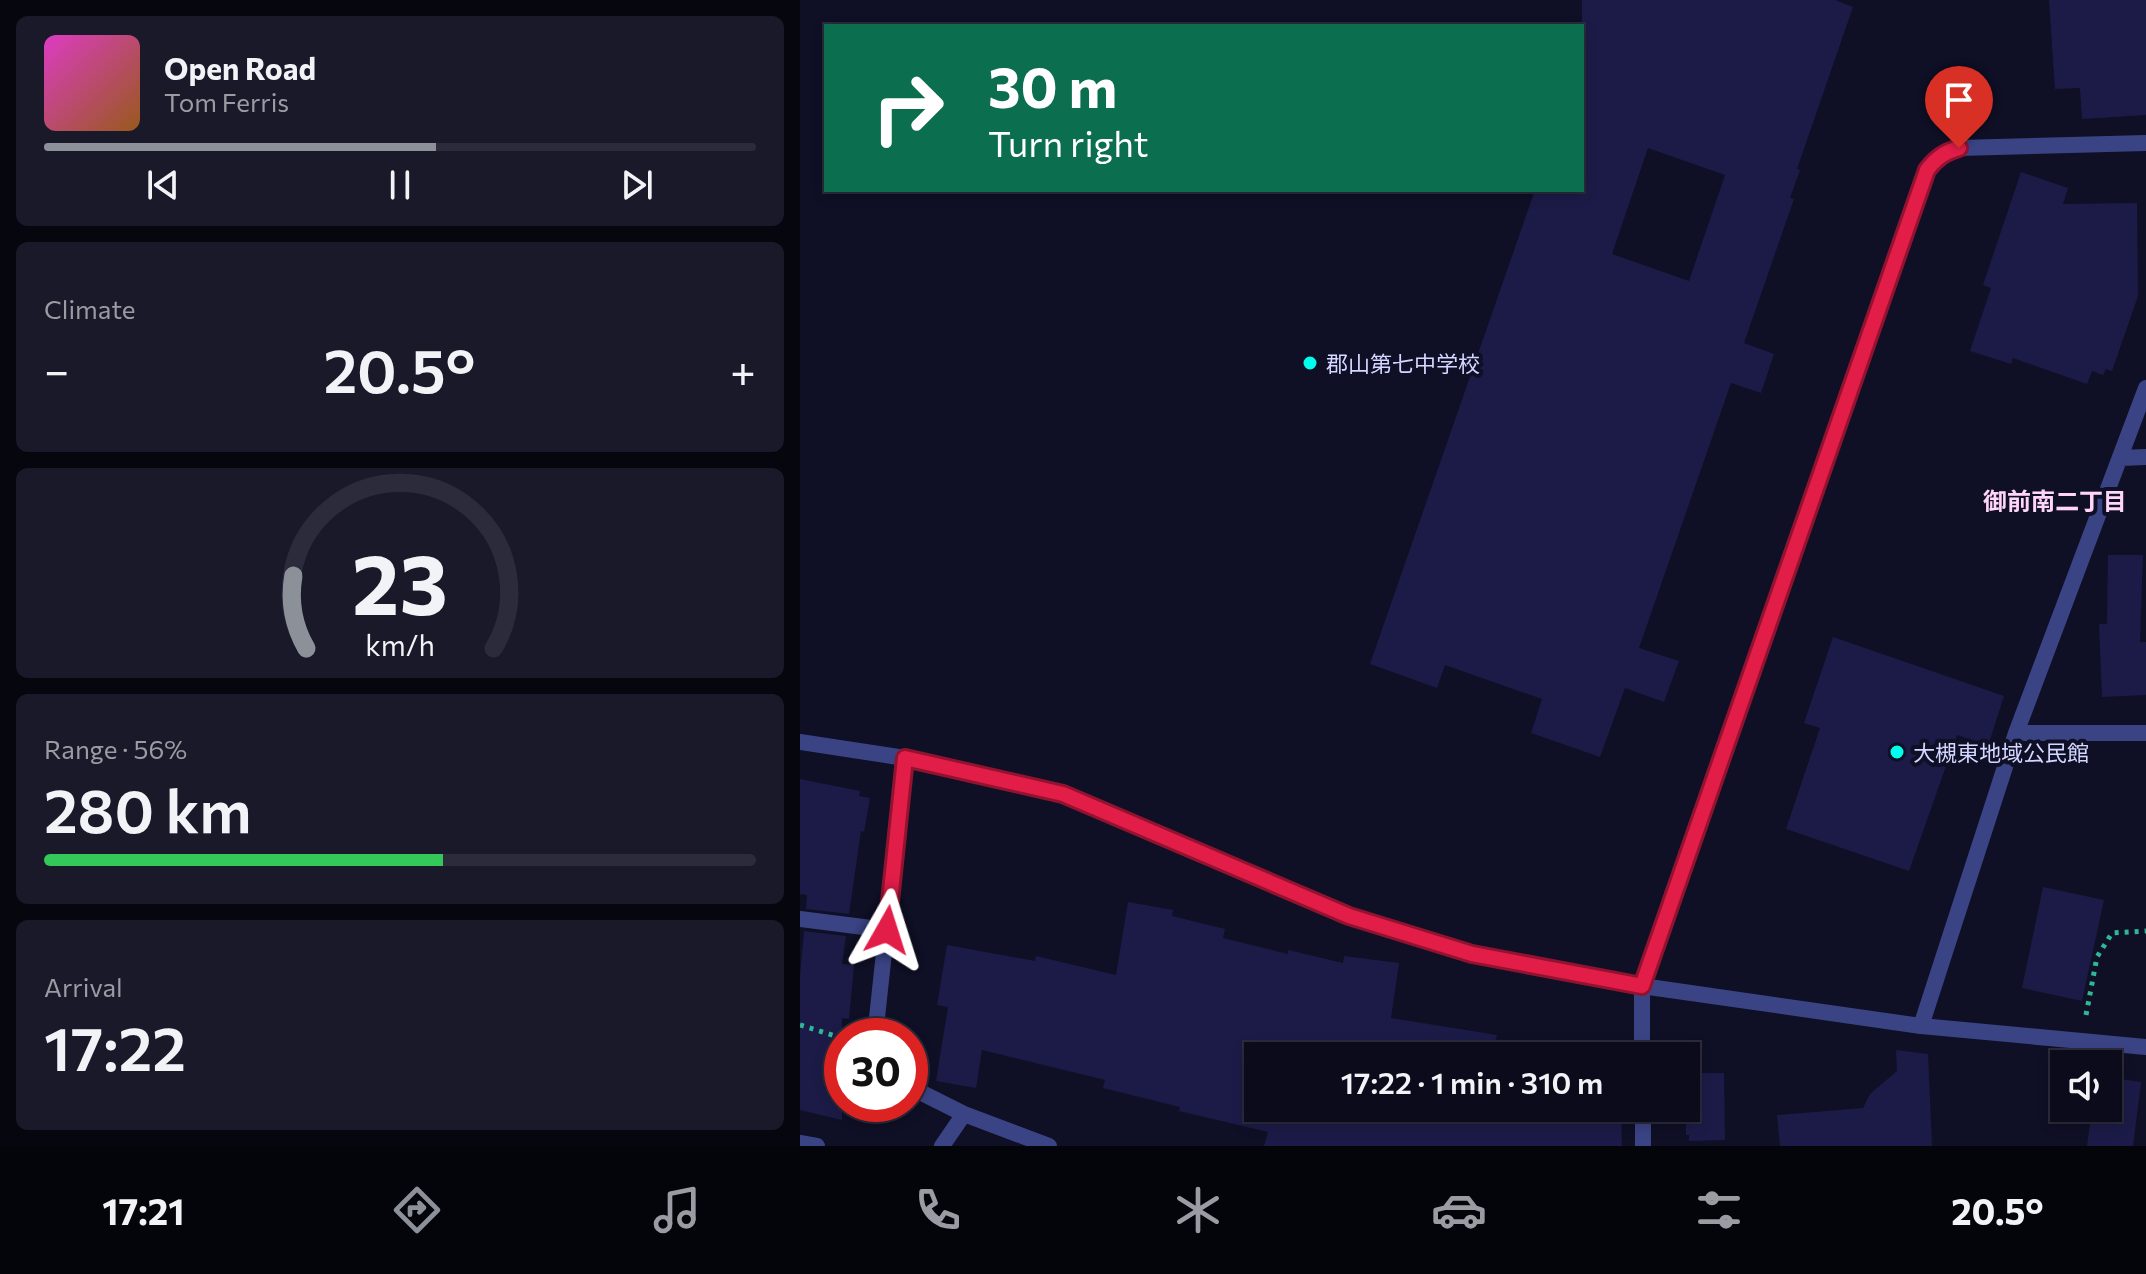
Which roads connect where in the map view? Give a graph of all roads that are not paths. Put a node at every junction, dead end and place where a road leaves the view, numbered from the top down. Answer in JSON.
{"nodes":[{"id":1,"x":2146,"y":143,"type":"edge"},
{"id":2,"x":2146,"y":388,"type":"edge"},
{"id":3,"x":2146,"y":457,"type":"edge"},
{"id":4,"x":2121,"y":458,"type":"junction"},
{"id":5,"x":2016,"y":733,"type":"junction"},
{"id":6,"x":2146,"y":733,"type":"edge"},
{"id":7,"x":800,"y":742,"type":"edge"},
{"id":8,"x":905,"y":758,"type":"junction"},
{"id":9,"x":800,"y":919,"type":"edge"},
{"id":10,"x":887,"y":930,"type":"junction"},
{"id":11,"x":1642,"y":986,"type":"junction"},
{"id":12,"x":877,"y":1018,"type":"edge"},
{"id":13,"x":1921,"y":1026,"type":"junction"},
{"id":14,"x":1642,"y":1042,"type":"edge"},
{"id":15,"x":2146,"y":1047,"type":"edge"},
{"id":16,"x":928,"y":1096,"type":"edge"},
{"id":17,"x":964,"y":1114,"type":"junction"},
{"id":18,"x":1643,"y":1122,"type":"edge"},
{"id":19,"x":800,"y":1143,"type":"edge"},
{"id":20,"x":817,"y":1146,"type":"edge"},
{"id":21,"x":942,"y":1146,"type":"edge"},
{"id":22,"x":1049,"y":1146,"type":"edge"},
{"id":23,"x":1643,"y":1146,"type":"edge"}],
"edges":[{"from":1,"to":11,"type":"street"},
{"from":2,"to":4,"type":"street"},
{"from":3,"to":4,"type":"street"},
{"from":4,"to":5,"type":"street"},
{"from":5,"to":6,"type":"street"},
{"from":5,"to":13,"type":"street"},
{"from":7,"to":8,"type":"street"},
{"from":8,"to":10,"type":"street"},
{"from":8,"to":11,"type":"street"},
{"from":9,"to":10,"type":"street"},
{"from":10,"to":12,"type":"street"},
{"from":11,"to":13,"type":"street"},
{"from":11,"to":14,"type":"street"},
{"from":13,"to":15,"type":"street"},
{"from":16,"to":17,"type":"street"},
{"from":17,"to":21,"type":"street"},
{"from":17,"to":22,"type":"street"},
{"from":18,"to":23,"type":"street"},
{"from":19,"to":20,"type":"street"}]}
